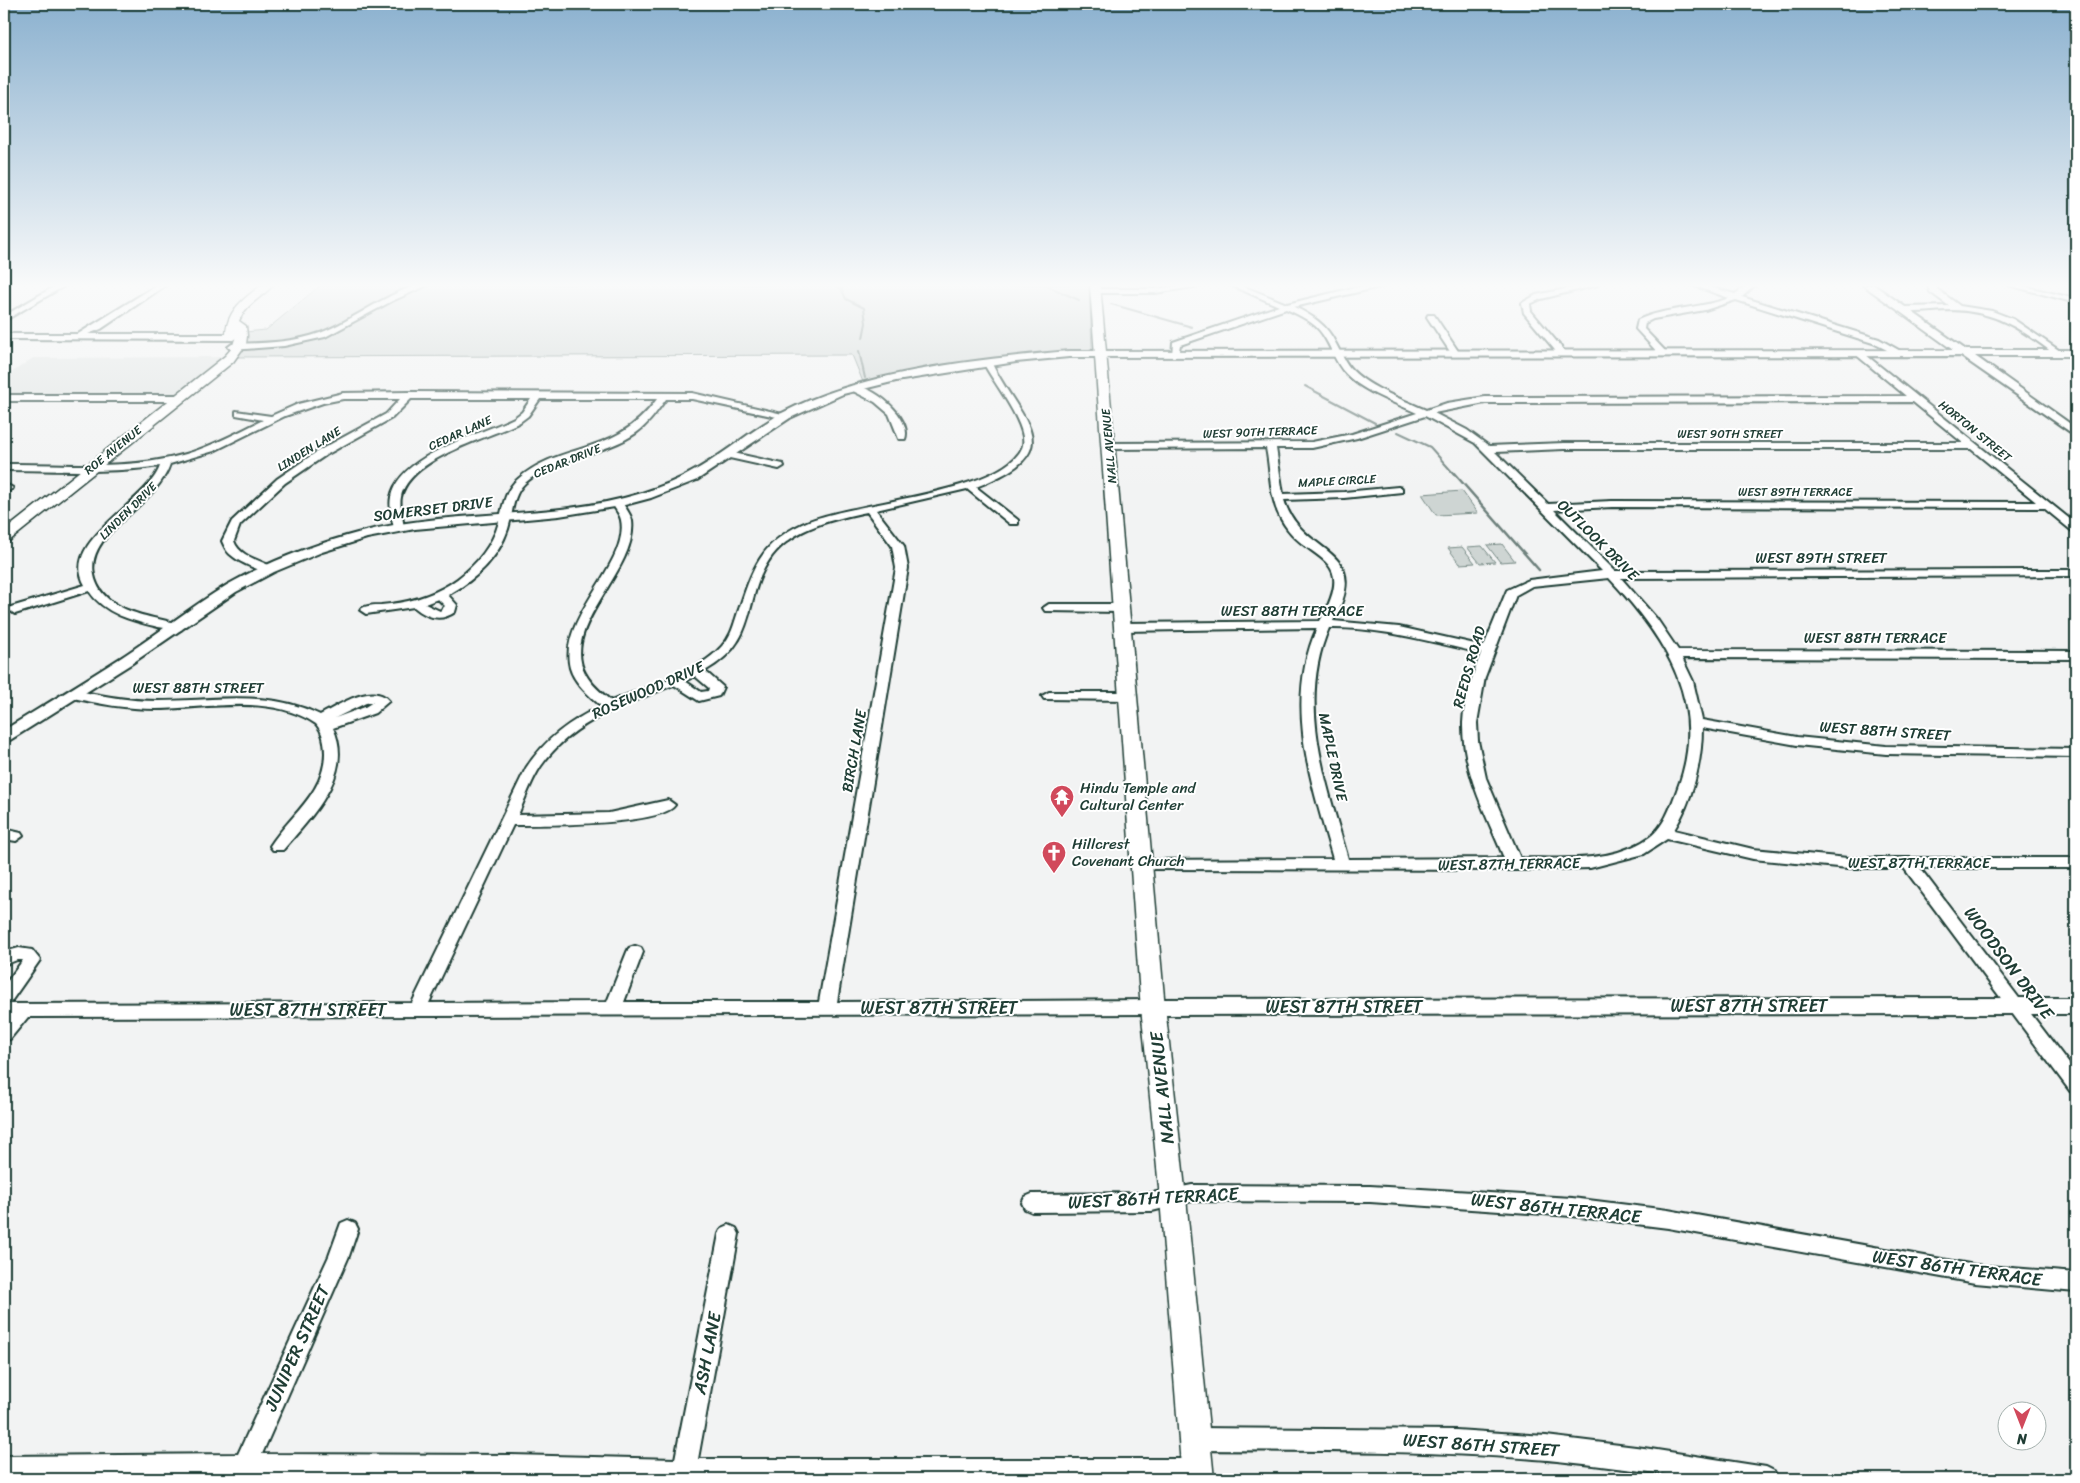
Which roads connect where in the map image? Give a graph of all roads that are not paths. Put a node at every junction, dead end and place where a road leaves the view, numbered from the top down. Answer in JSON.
{"nodes":[{"id":1,"x":228,"y":354,"type":"edge"},
{"id":2,"x":1090,"y":354,"type":"edge"},
{"id":3,"x":1100,"y":354,"type":"edge"},
{"id":4,"x":1336,"y":354,"type":"edge"},
{"id":5,"x":1859,"y":354,"type":"edge"},
{"id":6,"x":1966,"y":354,"type":"edge"},
{"id":7,"x":223,"y":362,"type":"joint"},
{"id":8,"x":988,"y":364,"type":"junction"},
{"id":9,"x":854,"y":388,"type":"junction"},
{"id":10,"x":410,"y":395,"type":"junction"},
{"id":11,"x":538,"y":395,"type":"junction"},
{"id":12,"x":664,"y":395,"type":"junction"},
{"id":13,"x":4,"y":398,"type":"edge"},
{"id":14,"x":178,"y":398,"type":"junction"},
{"id":15,"x":1916,"y":400,"type":"junction"},
{"id":16,"x":1427,"y":412,"type":"junction"},
{"id":17,"x":239,"y":413,"type":"dead end"},
{"id":18,"x":786,"y":416,"type":"junction"},
{"id":19,"x":270,"y":418,"type":"junction"},
{"id":20,"x":2076,"y":433,"type":"edge"},
{"id":21,"x":902,"y":437,"type":"dead end"},
{"id":22,"x":1109,"y":446,"type":"junction"},
{"id":23,"x":1974,"y":446,"type":"junction"},
{"id":24,"x":1271,"y":447,"type":"junction"},
{"id":25,"x":1487,"y":449,"type":"junction"},
{"id":26,"x":729,"y":455,"type":"junction"},
{"id":27,"x":166,"y":462,"type":"junction"},
{"id":28,"x":779,"y":466,"type":"dead end"},
{"id":29,"x":92,"y":467,"type":"junction"},
{"id":30,"x":5,"y":468,"type":"edge"},
{"id":31,"x":4,"y":486,"type":"edge"},
{"id":32,"x":969,"y":486,"type":"junction"},
{"id":33,"x":1398,"y":490,"type":"dead end"},
{"id":34,"x":4,"y":491,"type":"edge"},
{"id":35,"x":1277,"y":497,"type":"junction"},
{"id":36,"x":617,"y":503,"type":"junction"},
{"id":37,"x":2046,"y":505,"type":"junction"},
{"id":38,"x":1545,"y":507,"type":"junction"},
{"id":39,"x":869,"y":508,"type":"junction"},
{"id":40,"x":506,"y":517,"type":"junction"},
{"id":41,"x":1014,"y":522,"type":"dead end"},
{"id":42,"x":399,"y":528,"type":"junction"},
{"id":43,"x":2076,"y":529,"type":"edge"},
{"id":44,"x":4,"y":538,"type":"edge"},
{"id":45,"x":269,"y":569,"type":"junction"},
{"id":46,"x":2076,"y":573,"type":"edge"},
{"id":47,"x":1611,"y":574,"type":"junction"},
{"id":48,"x":1567,"y":578,"type":"joint"},
{"id":49,"x":91,"y":587,"type":"junction"},
{"id":50,"x":440,"y":594,"type":"junction"},
{"id":51,"x":417,"y":603,"type":"junction"},
{"id":52,"x":1050,"y":608,"type":"dead end"},
{"id":53,"x":15,"y":610,"type":"dead end"},
{"id":54,"x":366,"y":610,"type":"dead end"},
{"id":55,"x":1122,"y":617,"type":"junction"},
{"id":56,"x":1326,"y":624,"type":"junction"},
{"id":57,"x":177,"y":627,"type":"junction"},
{"id":58,"x":1490,"y":651,"type":"junction"},
{"id":59,"x":1674,"y":654,"type":"junction"},
{"id":60,"x":2076,"y":655,"type":"edge"},
{"id":61,"x":697,"y":671,"type":"junction"},
{"id":62,"x":676,"y":680,"type":"junction"},
{"id":63,"x":74,"y":694,"type":"junction"},
{"id":64,"x":1049,"y":696,"type":"dead end"},
{"id":65,"x":1129,"y":696,"type":"junction"},
{"id":66,"x":610,"y":707,"type":"junction"},
{"id":67,"x":1694,"y":723,"type":"junction"},
{"id":68,"x":4,"y":737,"type":"edge"},
{"id":69,"x":2076,"y":753,"type":"edge"},
{"id":70,"x":668,"y":805,"type":"dead end"},
{"id":71,"x":508,"y":820,"type":"junction"},
{"id":72,"x":1664,"y":833,"type":"junction"},
{"id":73,"x":278,"y":846,"type":"dead end"},
{"id":74,"x":1142,"y":864,"type":"junction"},
{"id":75,"x":1342,"y":864,"type":"junction"},
{"id":76,"x":1515,"y":864,"type":"junction"},
{"id":77,"x":1909,"y":864,"type":"junction"},
{"id":78,"x":2076,"y":864,"type":"edge"},
{"id":79,"x":635,"y":952,"type":"dead end"},
{"id":80,"x":4,"y":959,"type":"edge"},
{"id":81,"x":4,"y":998,"type":"edge"},
{"id":82,"x":2017,"y":1006,"type":"junction"},
{"id":83,"x":2076,"y":1006,"type":"edge"},
{"id":84,"x":1153,"y":1007,"type":"junction"},
{"id":85,"x":827,"y":1008,"type":"junction"},
{"id":86,"x":613,"y":1009,"type":"junction"},
{"id":87,"x":417,"y":1010,"type":"junction"},
{"id":88,"x":4,"y":1011,"type":"edge"},
{"id":89,"x":23,"y":1011,"type":"junction"},
{"id":90,"x":4,"y":1034,"type":"edge"},
{"id":91,"x":2076,"y":1086,"type":"edge"},
{"id":92,"x":1173,"y":1198,"type":"junction"},
{"id":93,"x":1032,"y":1203,"type":"dead end"},
{"id":94,"x":348,"y":1229,"type":"dead end"},
{"id":95,"x":729,"y":1234,"type":"dead end"},
{"id":96,"x":2076,"y":1283,"type":"edge"},
{"id":97,"x":1194,"y":1439,"type":"junction"},
{"id":98,"x":245,"y":1466,"type":"junction"},
{"id":99,"x":4,"y":1468,"type":"edge"},
{"id":100,"x":684,"y":1471,"type":"junction"},
{"id":101,"x":172,"y":1473,"type":"edge"},
{"id":102,"x":1197,"y":1475,"type":"edge"},
{"id":103,"x":1766,"y":1479,"type":"edge"}],
"edges":[{"from":1,"to":7,"type":"main road","name":"ROE AVENUE"},
{"from":2,"to":8,"type":"street","name":"SOMERSET DRIVE"},
{"from":3,"to":22,"type":"main road","name":"NALL AVENUE"},
{"from":4,"to":16,"type":"street","name":"OUTLOOK DRIVE"},
{"from":5,"to":15,"type":"street","name":"HORTON STREET"},
{"from":6,"to":20,"type":"street"},
{"from":7,"to":14,"type":"main road","name":"ROE AVENUE"},
{"from":8,"to":9,"type":"street","name":"SOMERSET DRIVE"},
{"from":8,"to":32,"type":"street","name":"ROSEWOOD DRIVE"},
{"from":9,"to":18,"type":"street","name":"SOMERSET DRIVE"},
{"from":9,"to":21,"type":"street"},
{"from":10,"to":11,"type":"street"},
{"from":10,"to":19,"type":"street"},
{"from":10,"to":45,"type":"street","name":"LINDEN LANE"},
{"from":11,"to":12,"type":"street"},
{"from":11,"to":42,"type":"street","name":"CEDAR LANE"},
{"from":12,"to":18,"type":"street"},
{"from":12,"to":40,"type":"street","name":"CEDAR DRIVE"},
{"from":13,"to":14,"type":"street"},
{"from":14,"to":29,"type":"main road","name":"ROE AVENUE"},
{"from":15,"to":16,"type":"street","name":"WEST 90TH TERRACE"},
{"from":15,"to":23,"type":"street","name":"HORTON STREET"},
{"from":16,"to":24,"type":"street","name":"WEST 90TH TERRACE"},
{"from":16,"to":25,"type":"street","name":"OUTLOOK DRIVE"},
{"from":17,"to":19,"type":"street"},
{"from":18,"to":26,"type":"street","name":"SOMERSET DRIVE"},
{"from":19,"to":27,"type":"street"},
{"from":22,"to":24,"type":"street","name":"WEST 90TH TERRACE"},
{"from":22,"to":55,"type":"main road","name":"NALL AVENUE"},
{"from":23,"to":25,"type":"street","name":"WEST 90TH STREET"},
{"from":23,"to":37,"type":"street","name":"HORTON STREET"},
{"from":24,"to":35,"type":"street","name":"MAPLE DRIVE"},
{"from":25,"to":38,"type":"street","name":"OUTLOOK DRIVE"},
{"from":26,"to":28,"type":"street"},
{"from":26,"to":36,"type":"street","name":"SOMERSET DRIVE"},
{"from":27,"to":29,"type":"street"},
{"from":27,"to":49,"type":"street","name":"LINDEN DRIVE"},
{"from":29,"to":30,"type":"street"},
{"from":29,"to":44,"type":"main road","name":"ROE AVENUE"},
{"from":31,"to":34,"type":"street"},
{"from":32,"to":39,"type":"street","name":"ROSEWOOD DRIVE"},
{"from":32,"to":41,"type":"street"},
{"from":33,"to":35,"type":"street","name":"MAPLE CIRCLE"},
{"from":35,"to":56,"type":"street","name":"MAPLE DRIVE"},
{"from":36,"to":40,"type":"street","name":"SOMERSET DRIVE"},
{"from":36,"to":66,"type":"street"},
{"from":37,"to":38,"type":"street","name":"WEST 89TH TERRACE"},
{"from":37,"to":43,"type":"street","name":"HORTON STREET"},
{"from":38,"to":47,"type":"street","name":"OUTLOOK DRIVE"},
{"from":39,"to":61,"type":"street","name":"ROSEWOOD DRIVE"},
{"from":39,"to":85,"type":"street","name":"BIRCH LANE"},
{"from":40,"to":42,"type":"street","name":"SOMERSET DRIVE"},
{"from":40,"to":50,"type":"street","name":"CEDAR DRIVE"},
{"from":42,"to":45,"type":"street","name":"SOMERSET DRIVE"},
{"from":45,"to":57,"type":"street","name":"SOMERSET DRIVE"},
{"from":46,"to":47,"type":"street","name":"WEST 89TH STREET"},
{"from":47,"to":48,"type":"street","name":"WEST 89TH STREET"},
{"from":47,"to":59,"type":"street","name":"OUTLOOK DRIVE"},
{"from":48,"to":58,"type":"street","name":"REEDS ROAD"},
{"from":49,"to":53,"type":"street"},
{"from":49,"to":57,"type":"street"},
{"from":50,"to":51,"type":"street","name":"CEDAR DRIVE"},
{"from":50,"to":51,"type":"street"},
{"from":51,"to":54,"type":"street","name":"CEDAR DRIVE"},
{"from":52,"to":55,"type":"street"},
{"from":55,"to":56,"type":"street","name":"WEST 88TH TERRACE"},
{"from":55,"to":65,"type":"main road","name":"NALL AVENUE"},
{"from":56,"to":58,"type":"street","name":"WEST 88TH TERRACE"},
{"from":56,"to":75,"type":"street","name":"MAPLE DRIVE"},
{"from":57,"to":63,"type":"street","name":"SOMERSET DRIVE"},
{"from":58,"to":76,"type":"street","name":"REEDS ROAD"},
{"from":59,"to":60,"type":"street","name":"WEST 88TH TERRACE"},
{"from":59,"to":67,"type":"street","name":"OUTLOOK DRIVE"},
{"from":61,"to":62,"type":"street","name":"ROSEWOOD DRIVE"},
{"from":61,"to":62,"type":"street"},
{"from":62,"to":66,"type":"street","name":"ROSEWOOD DRIVE"},
{"from":63,"to":68,"type":"street","name":"SOMERSET DRIVE"},
{"from":63,"to":73,"type":"street","name":"WEST 88TH STREET"},
{"from":64,"to":65,"type":"street"},
{"from":65,"to":74,"type":"main road","name":"NALL AVENUE"},
{"from":66,"to":71,"type":"street","name":"ROSEWOOD DRIVE"},
{"from":67,"to":69,"type":"street","name":"WEST 88TH STREET"},
{"from":67,"to":72,"type":"street","name":"OUTLOOK DRIVE"},
{"from":70,"to":71,"type":"street"},
{"from":71,"to":87,"type":"street","name":"ROSEWOOD DRIVE"},
{"from":72,"to":76,"type":"street","name":"WEST 87TH TERRACE"},
{"from":72,"to":77,"type":"street","name":"WEST 87TH TERRACE"},
{"from":74,"to":75,"type":"street","name":"WEST 87TH TERRACE"},
{"from":74,"to":84,"type":"main road","name":"NALL AVENUE"},
{"from":75,"to":76,"type":"street","name":"WEST 87TH TERRACE"},
{"from":77,"to":78,"type":"street","name":"WEST 87TH TERRACE"},
{"from":77,"to":82,"type":"street","name":"WOODSON DRIVE"},
{"from":79,"to":86,"type":"street"},
{"from":80,"to":81,"type":"street"},
{"from":82,"to":83,"type":"street","name":"WEST 87TH STREET"},
{"from":82,"to":84,"type":"street","name":"WEST 87TH STREET"},
{"from":82,"to":91,"type":"street","name":"WOODSON DRIVE"},
{"from":84,"to":85,"type":"street","name":"WEST 87TH STREET"},
{"from":84,"to":92,"type":"main road","name":"NALL AVENUE"},
{"from":85,"to":86,"type":"street","name":"WEST 87TH STREET"},
{"from":86,"to":87,"type":"street","name":"WEST 87TH STREET"},
{"from":87,"to":89,"type":"street","name":"WEST 87TH STREET"},
{"from":88,"to":89,"type":"street","name":"WEST 87TH STREET"},
{"from":89,"to":90,"type":"street"},
{"from":92,"to":93,"type":"street","name":"WEST 86TH TERRACE"},
{"from":92,"to":96,"type":"street","name":"WEST 86TH TERRACE"},
{"from":92,"to":97,"type":"main road","name":"NALL AVENUE"},
{"from":94,"to":98,"type":"street","name":"JUNIPER STREET"},
{"from":95,"to":100,"type":"street","name":"ASH LANE"},
{"from":97,"to":102,"type":"main road","name":"NALL AVENUE"},
{"from":97,"to":103,"type":"street","name":"WEST 86TH STREET"},
{"from":98,"to":100,"type":"street"},
{"from":98,"to":101,"type":"street"},
{"from":99,"to":101,"type":"street"},
{"from":100,"to":102,"type":"street"}]}
